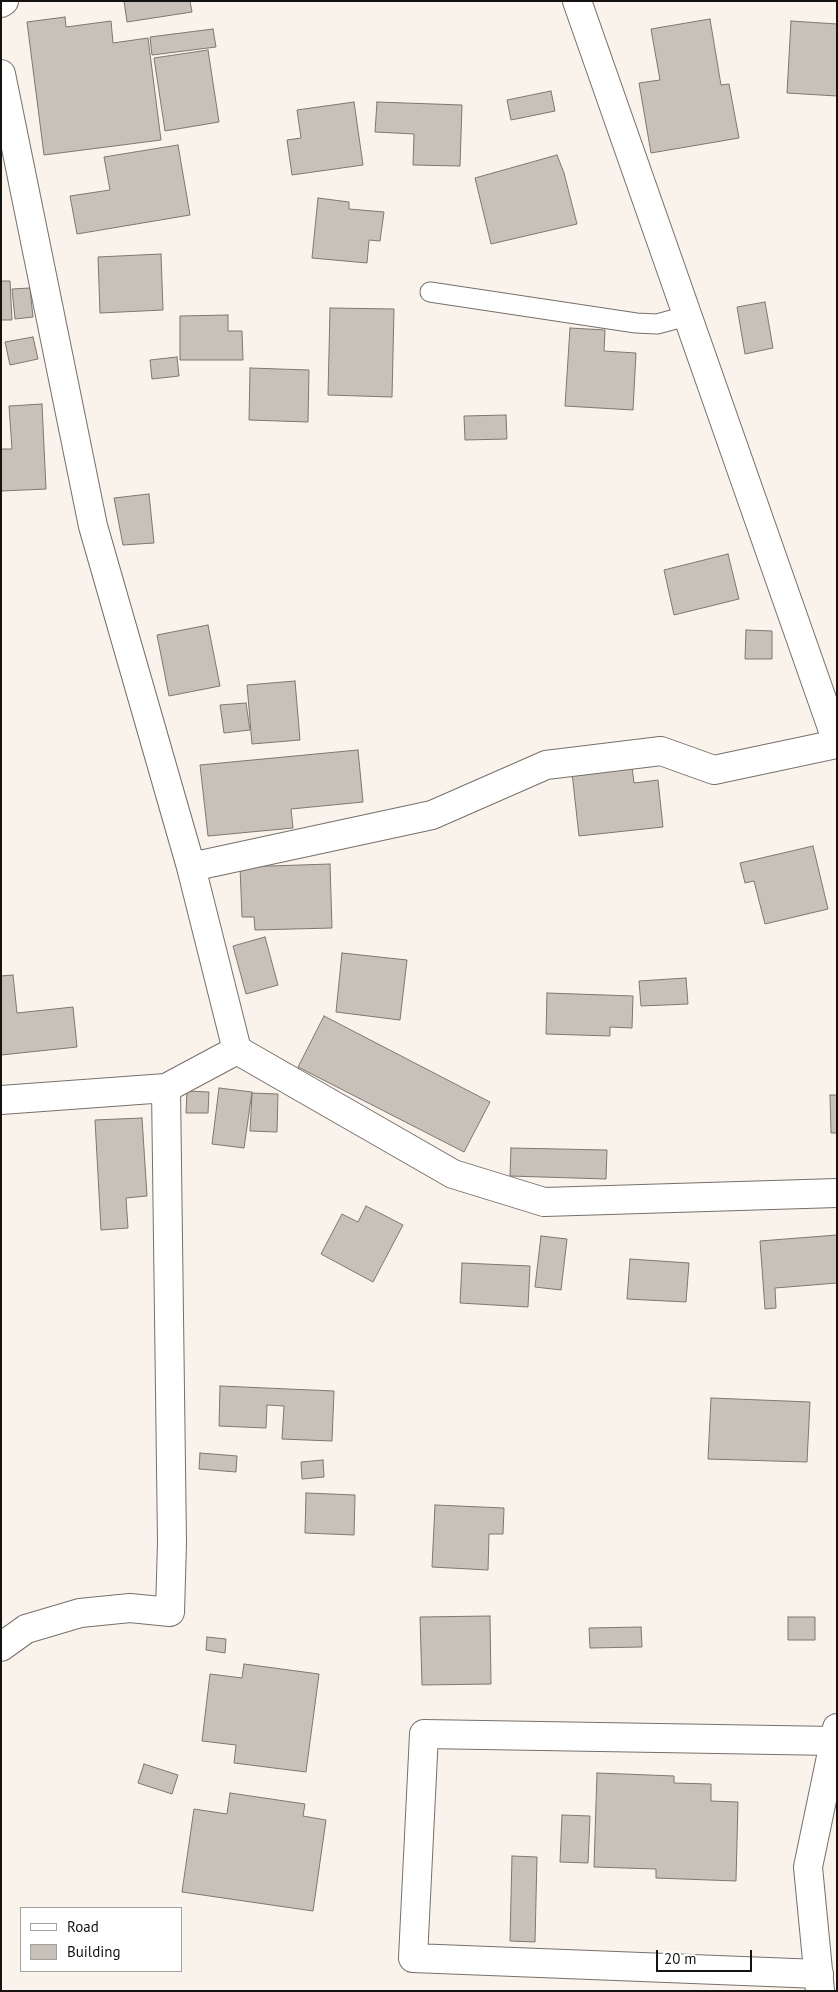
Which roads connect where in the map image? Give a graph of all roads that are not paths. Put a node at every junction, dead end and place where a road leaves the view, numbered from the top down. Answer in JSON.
{"nodes":[{"id":1,"x":577,"y":1,"type":"edge"},
{"id":2,"x":1,"y":74,"type":"edge"},
{"id":3,"x":430,"y":292,"type":"dead end"},
{"id":4,"x":687,"y":316,"type":"junction"},
{"id":5,"x":837,"y":743,"type":"edge"},
{"id":6,"x":191,"y":867,"type":"junction"},
{"id":7,"x":237,"y":1050,"type":"junction"},
{"id":8,"x":166,"y":1088,"type":"junction"},
{"id":9,"x":1,"y":1100,"type":"edge"},
{"id":10,"x":837,"y":1193,"type":"edge"},
{"id":11,"x":1,"y":1647,"type":"edge"},
{"id":12,"x":835,"y":1735,"type":"edge"},
{"id":13,"x":819,"y":1982,"type":"edge"}],
"edges":[{"from":1,"to":4,"type":"street"},
{"from":2,"to":6,"type":"street"},
{"from":3,"to":4,"type":"lane"},
{"from":4,"to":5,"type":"street"},
{"from":5,"to":6,"type":"street"},
{"from":6,"to":7,"type":"street"},
{"from":7,"to":8,"type":"street"},
{"from":7,"to":10,"type":"street"},
{"from":8,"to":9,"type":"street"},
{"from":8,"to":11,"type":"street"},
{"from":12,"to":13,"type":"street"},
{"from":12,"to":13,"type":"street"}]}
